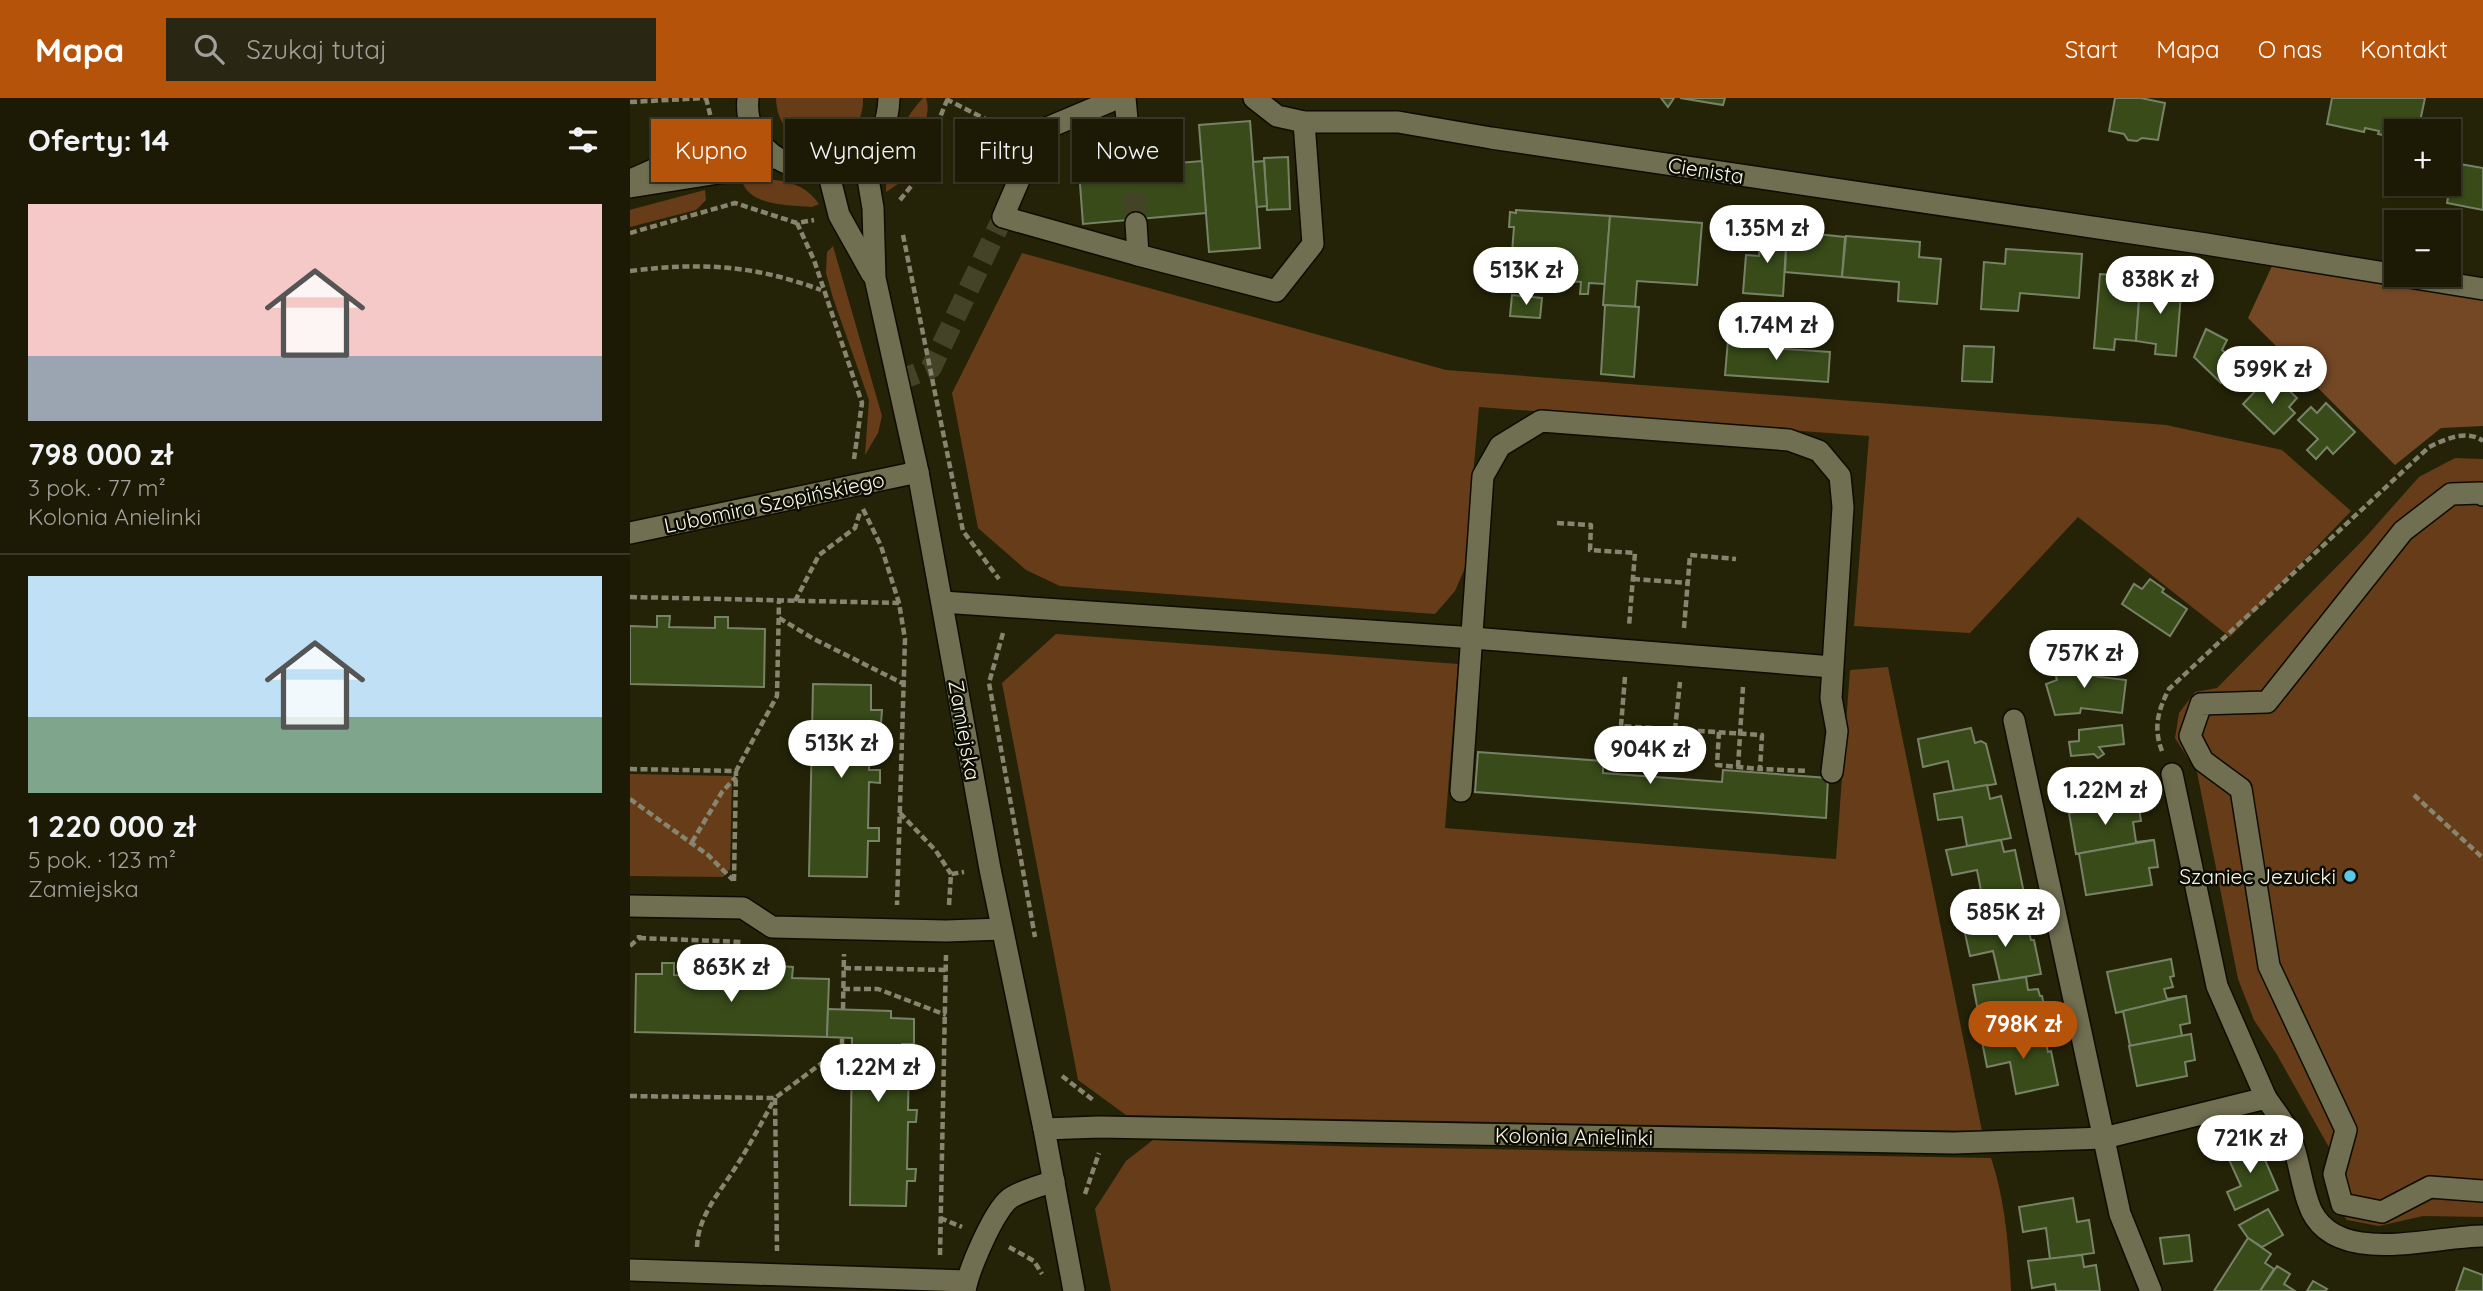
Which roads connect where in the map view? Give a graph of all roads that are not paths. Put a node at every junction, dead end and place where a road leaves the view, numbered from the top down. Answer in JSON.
{"nodes":[{"id":1,"x":748,"y":98,"type":"edge"},
{"id":2,"x":889,"y":98,"type":"edge"},
{"id":3,"x":1118,"y":98,"type":"edge"},
{"id":4,"x":1125,"y":98,"type":"edge"},
{"id":5,"x":1254,"y":98,"type":"edge"},
{"id":6,"x":751,"y":119,"type":"edge"},
{"id":7,"x":887,"y":119,"type":"edge"},
{"id":8,"x":1127,"y":119,"type":"edge"},
{"id":9,"x":1304,"y":122,"type":"junction"},
{"id":10,"x":771,"y":152,"type":"edge"},
{"id":11,"x":776,"y":157,"type":"junction"},
{"id":12,"x":785,"y":161,"type":"edge"},
{"id":13,"x":651,"y":171,"type":"edge"},
{"id":14,"x":630,"y":180,"type":"edge"},
{"id":15,"x":831,"y":182,"type":"edge"},
{"id":16,"x":869,"y":182,"type":"edge"},
{"id":17,"x":630,"y":187,"type":"edge"},
{"id":18,"x":1136,"y":223,"type":"tunnel mouth"},
{"id":19,"x":1138,"y":255,"type":"junction"},
{"id":20,"x":875,"y":278,"type":"junction"},
{"id":21,"x":2483,"y":289,"type":"edge"},
{"id":22,"x":918,"y":472,"type":"junction"},
{"id":23,"x":2483,"y":495,"type":"edge"},
{"id":24,"x":630,"y":533,"type":"edge"},
{"id":25,"x":942,"y":602,"type":"junction"},
{"id":26,"x":1471,"y":638,"type":"junction"},
{"id":27,"x":1832,"y":667,"type":"junction"},
{"id":28,"x":2014,"y":720,"type":"dead end"},
{"id":29,"x":1832,"y":772,"type":"dead end"},
{"id":30,"x":2172,"y":774,"type":"road end"},
{"id":31,"x":1461,"y":791,"type":"dead end"},
{"id":32,"x":630,"y":906,"type":"edge"},
{"id":33,"x":1002,"y":929,"type":"junction"},
{"id":34,"x":2266,"y":1098,"type":"junction"},
{"id":35,"x":1044,"y":1129,"type":"junction"},
{"id":36,"x":2104,"y":1138,"type":"junction"},
{"id":37,"x":1054,"y":1181,"type":"junction"},
{"id":38,"x":2483,"y":1191,"type":"edge"},
{"id":39,"x":2483,"y":1236,"type":"edge"},
{"id":40,"x":630,"y":1270,"type":"edge"},
{"id":41,"x":966,"y":1286,"type":"edge"},
{"id":42,"x":1074,"y":1291,"type":"edge"},
{"id":43,"x":2151,"y":1291,"type":"edge"}],
"edges":[{"from":1,"to":6,"type":"street"},
{"from":2,"to":7,"type":"street"},
{"from":3,"to":19,"type":"street"},
{"from":4,"to":8,"type":"street"},
{"from":5,"to":9,"type":"street","name":"Cienista"},
{"from":9,"to":19,"type":"street"},
{"from":9,"to":21,"type":"street","name":"Cienista"},
{"from":10,"to":11,"type":"street"},
{"from":11,"to":12,"type":"street"},
{"from":11,"to":17,"type":"street"},
{"from":13,"to":14,"type":"street"},
{"from":15,"to":20,"type":"street","name":"Zamiejska"},
{"from":16,"to":20,"type":"street","name":"Zamiejska"},
{"from":18,"to":19,"type":"street"},
{"from":20,"to":22,"type":"street","name":"Zamiejska"},
{"from":22,"to":24,"type":"street","name":"Lubomira Szopińskiego"},
{"from":22,"to":25,"type":"street","name":"Zamiejska"},
{"from":23,"to":38,"type":"street"},
{"from":25,"to":26,"type":"street"},
{"from":25,"to":33,"type":"street","name":"Zamiejska"},
{"from":26,"to":27,"type":"street"},
{"from":26,"to":27,"type":"street"},
{"from":26,"to":31,"type":"street"},
{"from":27,"to":29,"type":"street"},
{"from":28,"to":36,"type":"street"},
{"from":30,"to":34,"type":"street"},
{"from":32,"to":33,"type":"street"},
{"from":33,"to":35,"type":"street","name":"Zamiejska"},
{"from":34,"to":36,"type":"street","name":"Kolonia Anielinki"},
{"from":34,"to":39,"type":"street"},
{"from":35,"to":36,"type":"street","name":"Kolonia Anielinki"},
{"from":35,"to":37,"type":"street","name":"Zamiejska"},
{"from":36,"to":43,"type":"street"},
{"from":37,"to":41,"type":"street"},
{"from":37,"to":42,"type":"street","name":"Zamiejska"},
{"from":40,"to":41,"type":"street"}]}
